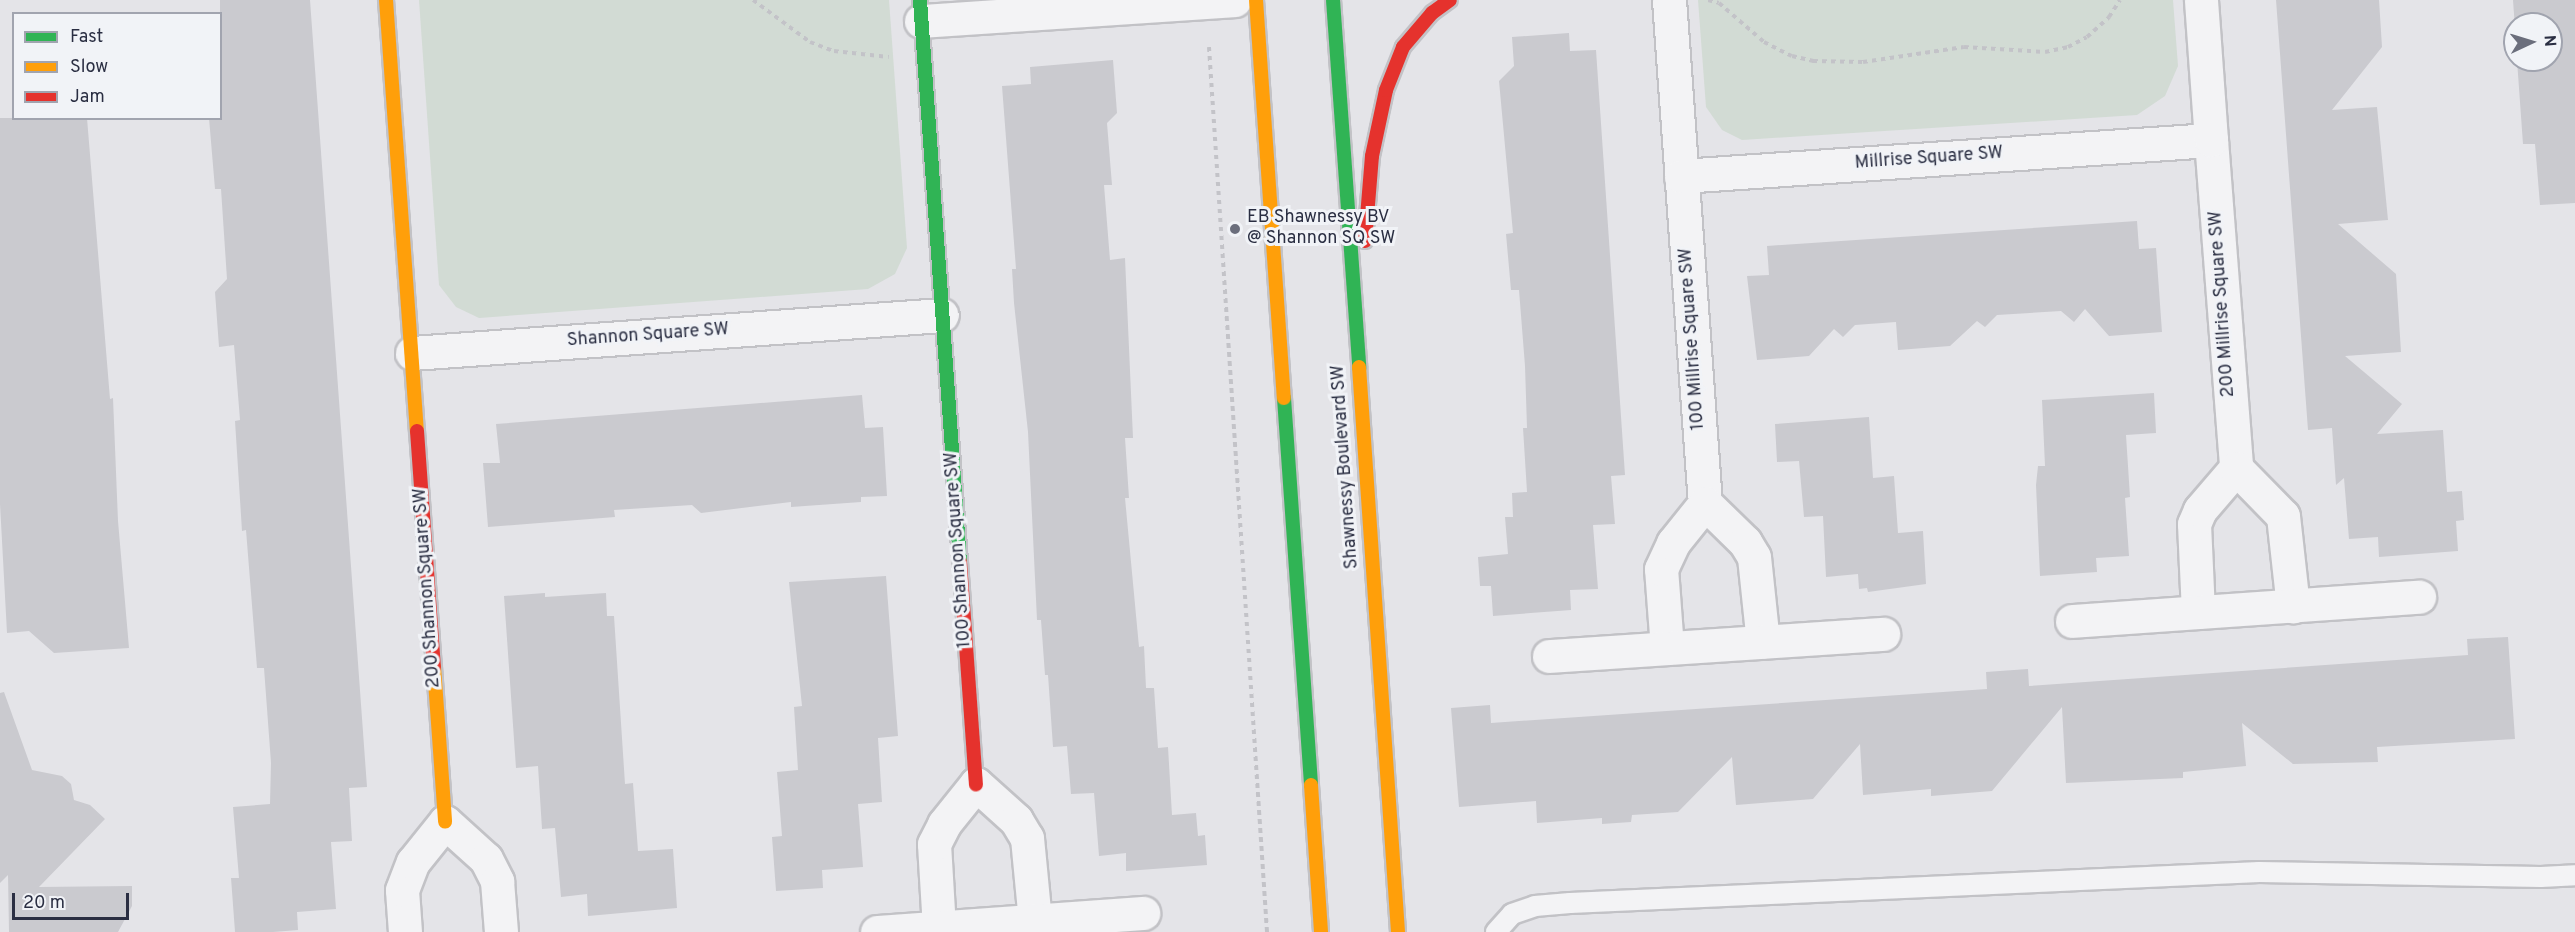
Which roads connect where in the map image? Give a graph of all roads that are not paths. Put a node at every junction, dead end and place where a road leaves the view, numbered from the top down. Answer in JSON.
{"nodes":[{"id":1,"x":386,"y":0,"type":"edge"},
{"id":2,"x":1234,"y":0,"type":"edge"},
{"id":3,"x":1256,"y":0,"type":"edge"},
{"id":4,"x":1333,"y":0,"type":"edge"},
{"id":5,"x":1449,"y":0,"type":"edge"},
{"id":6,"x":1669,"y":0,"type":"edge"},
{"id":7,"x":2201,"y":0,"type":"edge"},
{"id":8,"x":921,"y":10,"type":"edge"},
{"id":9,"x":2211,"y":140,"type":"junction"},
{"id":10,"x":1681,"y":176,"type":"junction"},
{"id":11,"x":942,"y":315,"type":"junction"},
{"id":12,"x":412,"y":353,"type":"junction"},
{"id":13,"x":1356,"y":354,"type":"junction"},
{"id":14,"x":2236,"y":468,"type":"junction"},
{"id":15,"x":1705,"y":503,"type":"junction"},
{"id":16,"x":2419,"y":597,"type":"dead end"},
{"id":17,"x":2293,"y":606,"type":"junction"},
{"id":18,"x":2198,"y":612,"type":"junction"},
{"id":19,"x":2072,"y":621,"type":"dead end"},
{"id":20,"x":1883,"y":634,"type":"dead end"},
{"id":21,"x":1763,"y":642,"type":"junction"},
{"id":22,"x":1667,"y":648,"type":"junction"},
{"id":23,"x":1549,"y":656,"type":"dead end"},
{"id":24,"x":976,"y":784,"type":"junction"},
{"id":25,"x":445,"y":822,"type":"junction"},
{"id":26,"x":2575,"y":874,"type":"edge"},
{"id":27,"x":1143,"y":913,"type":"dead end"},
{"id":28,"x":1035,"y":921,"type":"junction"},
{"id":29,"x":939,"y":928,"type":"junction"},
{"id":30,"x":405,"y":932,"type":"edge"},
{"id":31,"x":501,"y":932,"type":"edge"},
{"id":32,"x":877,"y":932,"type":"edge"},
{"id":33,"x":1321,"y":932,"type":"edge"},
{"id":34,"x":1398,"y":932,"type":"edge"},
{"id":35,"x":1496,"y":932,"type":"edge"}],
"edges":[{"from":1,"to":12,"type":"main road"},
{"from":2,"to":8,"type":"street"},
{"from":3,"to":33,"type":"main road"},
{"from":4,"to":13,"type":"main road","name":"Shawnessy Boulevard SW"},
{"from":5,"to":13,"type":"main road"},
{"from":6,"to":10,"type":"street"},
{"from":7,"to":9,"type":"street"},
{"from":8,"to":11,"type":"main road"},
{"from":9,"to":10,"type":"street","name":"Millrise Square SW"},
{"from":9,"to":14,"type":"street","name":"200 Millrise Square SW"},
{"from":10,"to":15,"type":"street","name":"100 Millrise Square SW"},
{"from":11,"to":12,"type":"street","name":"Shannon Square SW"},
{"from":11,"to":24,"type":"main road","name":"100 Shannon Square SW"},
{"from":12,"to":25,"type":"main road","name":"200 Shannon Square SW"},
{"from":13,"to":34,"type":"main road","name":"Shawnessy Boulevard SW"},
{"from":14,"to":17,"type":"street"},
{"from":14,"to":18,"type":"street"},
{"from":15,"to":21,"type":"street"},
{"from":15,"to":22,"type":"street"},
{"from":16,"to":17,"type":"street"},
{"from":17,"to":18,"type":"street"},
{"from":18,"to":19,"type":"street"},
{"from":20,"to":21,"type":"street"},
{"from":21,"to":22,"type":"street"},
{"from":22,"to":23,"type":"street"},
{"from":24,"to":28,"type":"street"},
{"from":24,"to":29,"type":"street"},
{"from":25,"to":30,"type":"street"},
{"from":25,"to":31,"type":"street"},
{"from":26,"to":35,"type":"lane"},
{"from":27,"to":28,"type":"street"},
{"from":28,"to":29,"type":"street"},
{"from":29,"to":32,"type":"street"}]}
